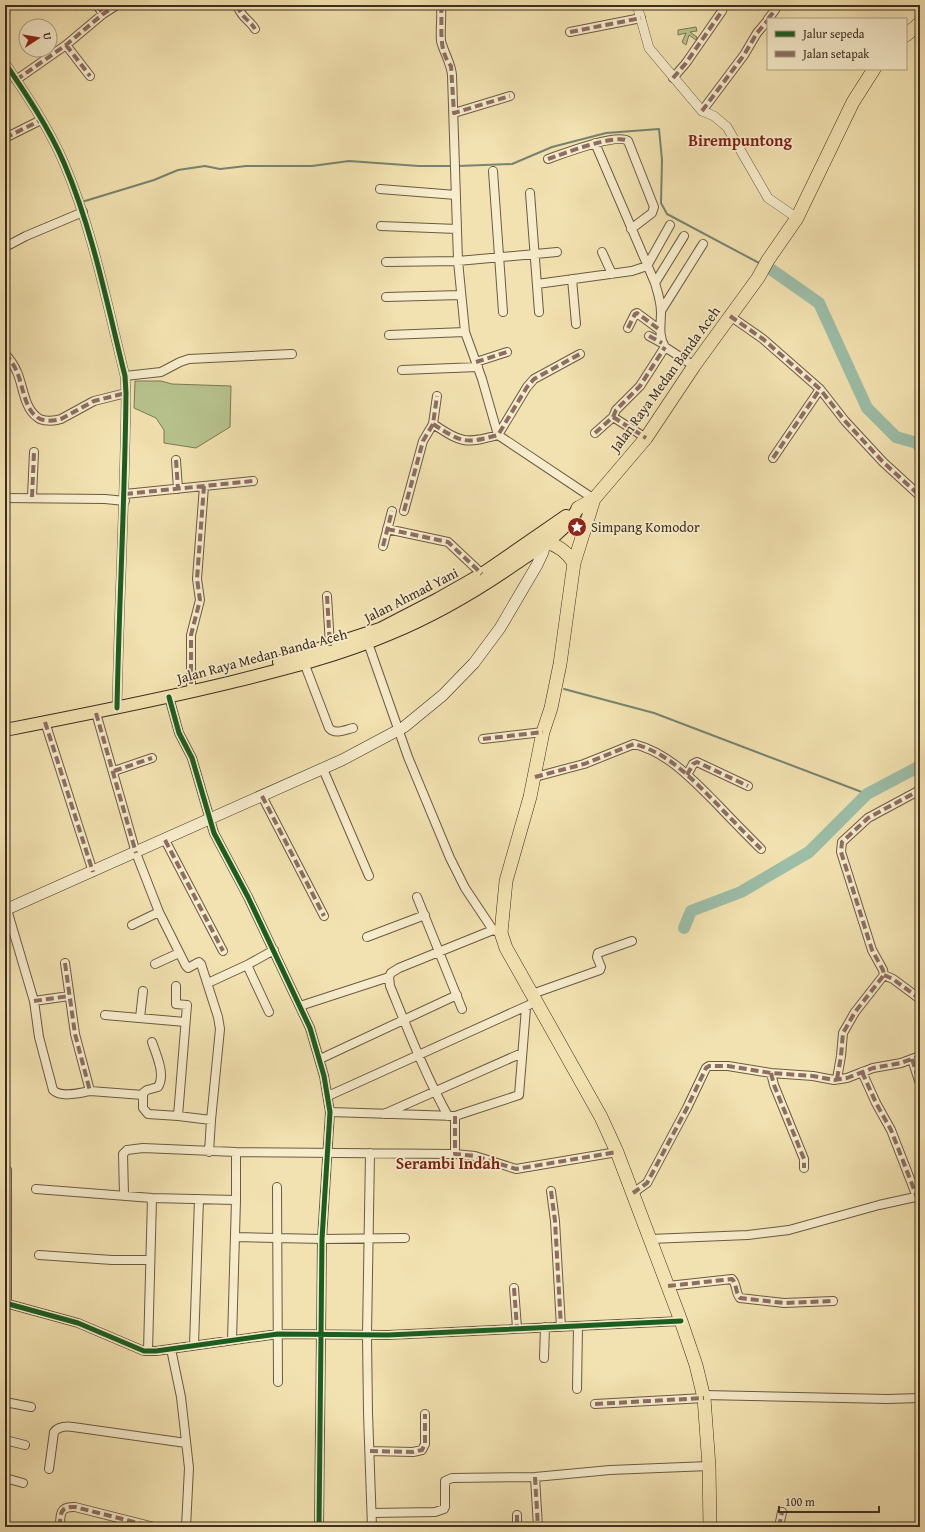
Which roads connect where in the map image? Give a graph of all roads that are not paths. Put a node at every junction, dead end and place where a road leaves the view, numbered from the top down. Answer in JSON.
{"nodes":[{"id":1,"x":97,"y":5,"type":"edge"},
{"id":2,"x":117,"y":5,"type":"edge"},
{"id":3,"x":238,"y":5,"type":"edge"},
{"id":4,"x":441,"y":5,"type":"edge"},
{"id":5,"x":637,"y":5,"type":"edge"},
{"id":6,"x":775,"y":10,"type":"dead end"},
{"id":7,"x":722,"y":11,"type":"dead end"},
{"id":8,"x":103,"y":14,"type":"junction"},
{"id":9,"x":641,"y":18,"type":"junction"},
{"id":10,"x":769,"y":18,"type":"edge"},
{"id":11,"x":767,"y":20,"type":"edge"},
{"id":12,"x":918,"y":25,"type":"edge"},
{"id":13,"x":255,"y":29,"type":"dead end"},
{"id":14,"x":570,"y":32,"type":"dead end"},
{"id":15,"x":907,"y":34,"type":"edge"},
{"id":16,"x":66,"y":45,"type":"junction"},
{"id":17,"x":6,"y":68,"type":"edge"},
{"id":18,"x":873,"y":70,"type":"edge"},
{"id":19,"x":90,"y":76,"type":"dead end"},
{"id":20,"x":673,"y":78,"type":"junction"},
{"id":21,"x":16,"y":80,"type":"junction"},
{"id":22,"x":510,"y":96,"type":"dead end"},
{"id":23,"x":702,"y":111,"type":"junction"},
{"id":24,"x":454,"y":113,"type":"junction"},
{"id":25,"x":41,"y":120,"type":"junction"},
{"id":26,"x":5,"y":138,"type":"edge"},
{"id":27,"x":595,"y":143,"type":"junction"},
{"id":28,"x":548,"y":159,"type":"dead end"},
{"id":29,"x":493,"y":171,"type":"dead end"},
{"id":30,"x":380,"y":189,"type":"dead end"},
{"id":31,"x":530,"y":193,"type":"dead end"},
{"id":32,"x":456,"y":194,"type":"junction"},
{"id":33,"x":81,"y":207,"type":"junction"},
{"id":34,"x":797,"y":218,"type":"junction"},
{"id":35,"x":670,"y":225,"type":"dead end"},
{"id":36,"x":381,"y":226,"type":"dead end"},
{"id":37,"x":457,"y":229,"type":"junction"},
{"id":38,"x":631,"y":229,"type":"junction"},
{"id":39,"x":684,"y":236,"type":"dead end"},
{"id":40,"x":703,"y":244,"type":"dead end"},
{"id":41,"x":5,"y":247,"type":"edge"},
{"id":42,"x":557,"y":252,"type":"dead end"},
{"id":43,"x":602,"y":252,"type":"dead end"},
{"id":44,"x":534,"y":254,"type":"junction"},
{"id":45,"x":499,"y":257,"type":"junction"},
{"id":46,"x":458,"y":261,"type":"junction"},
{"id":47,"x":386,"y":262,"type":"dead end"},
{"id":48,"x":647,"y":266,"type":"junction"},
{"id":49,"x":612,"y":274,"type":"junction"},
{"id":50,"x":572,"y":280,"type":"junction"},
{"id":51,"x":655,"y":283,"type":"junction"},
{"id":52,"x":537,"y":284,"type":"junction"},
{"id":53,"x":461,"y":295,"type":"junction"},
{"id":54,"x":386,"y":298,"type":"dead end"},
{"id":55,"x":503,"y":312,"type":"dead end"},
{"id":56,"x":539,"y":312,"type":"dead end"},
{"id":57,"x":661,"y":312,"type":"junction"},
{"id":58,"x":730,"y":316,"type":"junction"},
{"id":59,"x":576,"y":324,"type":"dead end"},
{"id":60,"x":628,"y":328,"type":"dead end"},
{"id":61,"x":660,"y":330,"type":"junction"},
{"id":62,"x":465,"y":332,"type":"junction"},
{"id":63,"x":389,"y":335,"type":"dead end"},
{"id":64,"x":649,"y":336,"type":"dead end"},
{"id":65,"x":663,"y":345,"type":"junction"},
{"id":66,"x":507,"y":352,"type":"dead end"},
{"id":67,"x":5,"y":354,"type":"edge"},
{"id":68,"x":292,"y":354,"type":"dead end"},
{"id":69,"x":580,"y":354,"type":"dead end"},
{"id":70,"x":477,"y":365,"type":"junction"},
{"id":71,"x":694,"y":366,"type":"junction"},
{"id":72,"x":402,"y":370,"type":"dead end"},
{"id":73,"x":125,"y":376,"type":"junction"},
{"id":74,"x":820,"y":389,"type":"junction"},
{"id":75,"x":126,"y":393,"type":"junction"},
{"id":76,"x":437,"y":396,"type":"dead end"},
{"id":77,"x":613,"y":416,"type":"junction"},
{"id":78,"x":433,"y":424,"type":"junction"},
{"id":79,"x":595,"y":433,"type":"dead end"},
{"id":80,"x":498,"y":435,"type":"junction"},
{"id":81,"x":646,"y":438,"type":"junction"},
{"id":82,"x":34,"y":452,"type":"dead end"},
{"id":83,"x":773,"y":458,"type":"dead end"},
{"id":84,"x":176,"y":460,"type":"dead end"},
{"id":85,"x":253,"y":481,"type":"dead end"},
{"id":86,"x":204,"y":486,"type":"junction"},
{"id":87,"x":178,"y":489,"type":"junction"},
{"id":88,"x":919,"y":495,"type":"edge"},
{"id":89,"x":5,"y":498,"type":"edge"},
{"id":90,"x":32,"y":498,"type":"junction"},
{"id":91,"x":125,"y":498,"type":"junction"},
{"id":92,"x":594,"y":499,"type":"junction"},
{"id":93,"x":578,"y":508,"type":"junction"},
{"id":94,"x":392,"y":511,"type":"dead end"},
{"id":95,"x":404,"y":511,"type":"dead end"},
{"id":96,"x":387,"y":529,"type":"junction"},
{"id":97,"x":545,"y":542,"type":"junction"},
{"id":98,"x":383,"y":546,"type":"dead end"},
{"id":99,"x":574,"y":563,"type":"junction"},
{"id":100,"x":482,"y":574,"type":"junction"},
{"id":101,"x":327,"y":596,"type":"dead end"},
{"id":102,"x":368,"y":643,"type":"junction"},
{"id":103,"x":330,"y":646,"type":"junction"},
{"id":104,"x":303,"y":660,"type":"junction"},
{"id":105,"x":191,"y":684,"type":"junction"},
{"id":106,"x":168,"y":697,"type":"junction"},
{"id":107,"x":118,"y":705,"type":"junction"},
{"id":108,"x":96,"y":712,"type":"junction"},
{"id":109,"x":45,"y":722,"type":"junction"},
{"id":110,"x":5,"y":723,"type":"edge"},
{"id":111,"x":353,"y":728,"type":"dead end"},
{"id":112,"x":5,"y":730,"type":"edge"},
{"id":113,"x":399,"y":730,"type":"junction"},
{"id":114,"x":544,"y":732,"type":"junction"},
{"id":115,"x":483,"y":739,"type":"dead end"},
{"id":116,"x":152,"y":758,"type":"dead end"},
{"id":117,"x":323,"y":769,"type":"junction"},
{"id":118,"x":114,"y":771,"type":"junction"},
{"id":119,"x":687,"y":775,"type":"junction"},
{"id":120,"x":535,"y":777,"type":"junction"},
{"id":121,"x":748,"y":786,"type":"dead end"},
{"id":122,"x":920,"y":790,"type":"edge"},
{"id":123,"x":262,"y":796,"type":"junction"},
{"id":124,"x":209,"y":819,"type":"junction"},
{"id":125,"x":165,"y":840,"type":"junction"},
{"id":126,"x":761,"y":849,"type":"dead end"},
{"id":127,"x":136,"y":853,"type":"junction"},
{"id":128,"x":93,"y":872,"type":"junction"},
{"id":129,"x":369,"y":876,"type":"dead end"},
{"id":130,"x":418,"y":897,"type":"dead end"},
{"id":131,"x":6,"y":908,"type":"edge"},
{"id":132,"x":159,"y":912,"type":"junction"},
{"id":133,"x":424,"y":915,"type":"junction"},
{"id":134,"x":324,"y":916,"type":"dead end"},
{"id":135,"x":132,"y":925,"type":"dead end"},
{"id":136,"x":497,"y":932,"type":"junction"},
{"id":137,"x":367,"y":937,"type":"dead end"},
{"id":138,"x":632,"y":941,"type":"dead end"},
{"id":139,"x":274,"y":950,"type":"junction"},
{"id":140,"x":223,"y":951,"type":"dead end"},
{"id":141,"x":178,"y":953,"type":"junction"},
{"id":142,"x":440,"y":953,"type":"junction"},
{"id":143,"x":64,"y":963,"type":"dead end"},
{"id":144,"x":155,"y":964,"type":"dead end"},
{"id":145,"x":247,"y":965,"type":"junction"},
{"id":146,"x":884,"y":975,"type":"junction"},
{"id":147,"x":389,"y":977,"type":"junction"},
{"id":148,"x":208,"y":983,"type":"junction"},
{"id":149,"x":176,"y":986,"type":"dead end"},
{"id":150,"x":143,"y":991,"type":"dead end"},
{"id":151,"x":457,"y":995,"type":"junction"},
{"id":152,"x":69,"y":996,"type":"junction"},
{"id":153,"x":920,"y":999,"type":"edge"},
{"id":154,"x":34,"y":1001,"type":"junction"},
{"id":155,"x":531,"y":1001,"type":"junction"},
{"id":156,"x":300,"y":1006,"type":"junction"},
{"id":157,"x":462,"y":1009,"type":"dead end"},
{"id":158,"x":269,"y":1012,"type":"dead end"},
{"id":159,"x":105,"y":1015,"type":"dead end"},
{"id":160,"x":140,"y":1018,"type":"junction"},
{"id":161,"x":404,"y":1020,"type":"junction"},
{"id":162,"x":185,"y":1022,"type":"junction"},
{"id":163,"x":152,"y":1042,"type":"dead end"},
{"id":164,"x":522,"y":1053,"type":"junction"},
{"id":165,"x":418,"y":1055,"type":"junction"},
{"id":166,"x":916,"y":1058,"type":"edge"},
{"id":167,"x":320,"y":1059,"type":"junction"},
{"id":168,"x":771,"y":1072,"type":"junction"},
{"id":169,"x":862,"y":1072,"type":"junction"},
{"id":170,"x":838,"y":1080,"type":"junction"},
{"id":171,"x":920,"y":1084,"type":"edge"},
{"id":172,"x":90,"y":1091,"type":"junction"},
{"id":173,"x":434,"y":1091,"type":"junction"},
{"id":174,"x":143,"y":1095,"type":"junction"},
{"id":175,"x":328,"y":1096,"type":"junction"},
{"id":176,"x":330,"y":1112,"type":"junction"},
{"id":177,"x":382,"y":1115,"type":"junction"},
{"id":178,"x":178,"y":1116,"type":"junction"},
{"id":179,"x":451,"y":1116,"type":"junction"},
{"id":180,"x":211,"y":1120,"type":"junction"},
{"id":181,"x":209,"y":1152,"type":"junction"},
{"id":182,"x":236,"y":1152,"type":"junction"},
{"id":183,"x":327,"y":1152,"type":"junction"},
{"id":184,"x":617,"y":1152,"type":"junction"},
{"id":185,"x":370,"y":1153,"type":"junction"},
{"id":186,"x":454,"y":1154,"type":"junction"},
{"id":187,"x":804,"y":1168,"type":"dead end"},
{"id":188,"x":7,"y":1170,"type":"dead end"},
{"id":189,"x":278,"y":1187,"type":"dead end"},
{"id":190,"x":36,"y":1189,"type":"dead end"},
{"id":191,"x":551,"y":1191,"type":"dead end"},
{"id":192,"x":632,"y":1193,"type":"junction"},
{"id":193,"x":124,"y":1196,"type":"junction"},
{"id":194,"x":918,"y":1196,"type":"edge"},
{"id":195,"x":152,"y":1198,"type":"junction"},
{"id":196,"x":198,"y":1199,"type":"junction"},
{"id":197,"x":236,"y":1200,"type":"junction"},
{"id":198,"x":236,"y":1237,"type":"junction"},
{"id":199,"x":277,"y":1238,"type":"junction"},
{"id":200,"x":368,"y":1238,"type":"junction"},
{"id":201,"x":405,"y":1238,"type":"dead end"},
{"id":202,"x":322,"y":1239,"type":"junction"},
{"id":203,"x":650,"y":1239,"type":"junction"},
{"id":204,"x":39,"y":1255,"type":"dead end"},
{"id":205,"x":150,"y":1260,"type":"junction"},
{"id":206,"x":668,"y":1286,"type":"junction"},
{"id":207,"x":514,"y":1288,"type":"dead end"},
{"id":208,"x":833,"y":1301,"type":"dead end"},
{"id":209,"x":6,"y":1304,"type":"edge"},
{"id":210,"x":681,"y":1320,"type":"junction"},
{"id":211,"x":578,"y":1326,"type":"junction"},
{"id":212,"x":545,"y":1327,"type":"junction"},
{"id":213,"x":560,"y":1327,"type":"junction"},
{"id":214,"x":517,"y":1328,"type":"junction"},
{"id":215,"x":278,"y":1334,"type":"junction"},
{"id":216,"x":321,"y":1335,"type":"junction"},
{"id":217,"x":367,"y":1335,"type":"junction"},
{"id":218,"x":232,"y":1340,"type":"junction"},
{"id":219,"x":194,"y":1345,"type":"junction"},
{"id":220,"x":171,"y":1349,"type":"junction"},
{"id":221,"x":148,"y":1351,"type":"junction"},
{"id":222,"x":544,"y":1358,"type":"dead end"},
{"id":223,"x":278,"y":1382,"type":"dead end"},
{"id":224,"x":577,"y":1389,"type":"dead end"},
{"id":225,"x":703,"y":1397,"type":"junction"},
{"id":226,"x":920,"y":1398,"type":"edge"},
{"id":227,"x":5,"y":1402,"type":"edge"},
{"id":228,"x":595,"y":1404,"type":"dead end"},
{"id":229,"x":31,"y":1407,"type":"dead end"},
{"id":230,"x":425,"y":1414,"type":"dead end"},
{"id":231,"x":5,"y":1440,"type":"edge"},
{"id":232,"x":186,"y":1443,"type":"junction"},
{"id":233,"x":25,"y":1445,"type":"dead end"},
{"id":234,"x":370,"y":1451,"type":"junction"},
{"id":235,"x":709,"y":1466,"type":"junction"},
{"id":236,"x":49,"y":1469,"type":"dead end"},
{"id":237,"x":535,"y":1477,"type":"junction"},
{"id":238,"x":5,"y":1478,"type":"edge"},
{"id":239,"x":23,"y":1483,"type":"dead end"},
{"id":240,"x":782,"y":1512,"type":"dead end"},
{"id":241,"x":372,"y":1513,"type":"junction"},
{"id":242,"x":517,"y":1515,"type":"dead end"},
{"id":243,"x":60,"y":1527,"type":"edge"},
{"id":244,"x":154,"y":1527,"type":"edge"},
{"id":245,"x":186,"y":1527,"type":"edge"},
{"id":246,"x":319,"y":1527,"type":"edge"},
{"id":247,"x":372,"y":1527,"type":"edge"},
{"id":248,"x":518,"y":1527,"type":"edge"},
{"id":249,"x":538,"y":1527,"type":"edge"},
{"id":250,"x":710,"y":1527,"type":"edge"},
{"id":251,"x":779,"y":1527,"type":"edge"}],
"edges":[{"from":1,"to":8,"type":"street"},
{"from":2,"to":8,"type":"street"},
{"from":3,"to":13,"type":"street"},
{"from":4,"to":24,"type":"street"},
{"from":5,"to":9,"type":"street"},
{"from":6,"to":10,"type":"street"},
{"from":7,"to":20,"type":"street"},
{"from":8,"to":16,"type":"street"},
{"from":9,"to":14,"type":"street"},
{"from":9,"to":20,"type":"street"},
{"from":11,"to":23,"type":"street"},
{"from":12,"to":15,"type":"highway"},
{"from":16,"to":19,"type":"street"},
{"from":16,"to":21,"type":"street"},
{"from":17,"to":21,"type":"street"},
{"from":18,"to":34,"type":"highway","name":"Jalan Raya Medan Banda Aceh"},
{"from":20,"to":23,"type":"street"},
{"from":21,"to":25,"type":"street"},
{"from":22,"to":24,"type":"street"},
{"from":23,"to":34,"type":"street"},
{"from":24,"to":32,"type":"street"},
{"from":25,"to":26,"type":"street"},
{"from":25,"to":33,"type":"street"},
{"from":27,"to":28,"type":"street"},
{"from":27,"to":38,"type":"street"},
{"from":27,"to":38,"type":"street"},
{"from":29,"to":45,"type":"street"},
{"from":30,"to":32,"type":"street"},
{"from":31,"to":44,"type":"street"},
{"from":32,"to":37,"type":"street"},
{"from":33,"to":41,"type":"street"},
{"from":33,"to":73,"type":"street"},
{"from":34,"to":58,"type":"highway","name":"Jalan Raya Medan Banda Aceh"},
{"from":35,"to":48,"type":"street"},
{"from":36,"to":37,"type":"street"},
{"from":37,"to":46,"type":"street"},
{"from":38,"to":48,"type":"street"},
{"from":39,"to":51,"type":"street"},
{"from":40,"to":57,"type":"street"},
{"from":42,"to":44,"type":"street"},
{"from":43,"to":49,"type":"street"},
{"from":44,"to":45,"type":"street"},
{"from":44,"to":52,"type":"street"},
{"from":45,"to":46,"type":"street"},
{"from":45,"to":55,"type":"street"},
{"from":46,"to":47,"type":"street"},
{"from":46,"to":53,"type":"street"},
{"from":48,"to":49,"type":"street"},
{"from":48,"to":51,"type":"street"},
{"from":49,"to":50,"type":"street"},
{"from":50,"to":52,"type":"street"},
{"from":50,"to":59,"type":"street"},
{"from":51,"to":57,"type":"street"},
{"from":52,"to":56,"type":"street"},
{"from":53,"to":54,"type":"street"},
{"from":53,"to":62,"type":"street"},
{"from":57,"to":61,"type":"street"},
{"from":58,"to":71,"type":"highway","name":"Jalan Raya Medan Banda Aceh"},
{"from":58,"to":74,"type":"street"},
{"from":60,"to":61,"type":"street"},
{"from":61,"to":65,"type":"street"},
{"from":62,"to":63,"type":"street"},
{"from":62,"to":70,"type":"street"},
{"from":64,"to":65,"type":"street"},
{"from":65,"to":71,"type":"street"},
{"from":65,"to":77,"type":"street"},
{"from":66,"to":70,"type":"street"},
{"from":67,"to":75,"type":"street"},
{"from":68,"to":73,"type":"street"},
{"from":69,"to":80,"type":"street"},
{"from":70,"to":72,"type":"street"},
{"from":70,"to":80,"type":"street"},
{"from":71,"to":81,"type":"highway","name":"Jalan Raya Medan Banda Aceh"},
{"from":73,"to":75,"type":"street"},
{"from":74,"to":83,"type":"street"},
{"from":74,"to":88,"type":"street"},
{"from":75,"to":91,"type":"street"},
{"from":76,"to":78,"type":"street"},
{"from":77,"to":79,"type":"street"},
{"from":77,"to":81,"type":"street"},
{"from":78,"to":80,"type":"street"},
{"from":78,"to":95,"type":"street"},
{"from":80,"to":92,"type":"street"},
{"from":81,"to":92,"type":"highway","name":"Jalan Raya Medan Banda Aceh"},
{"from":82,"to":90,"type":"street"},
{"from":84,"to":87,"type":"street"},
{"from":85,"to":86,"type":"street"},
{"from":86,"to":87,"type":"street"},
{"from":86,"to":105,"type":"street"},
{"from":87,"to":91,"type":"street"},
{"from":89,"to":90,"type":"street"},
{"from":90,"to":91,"type":"street"},
{"from":91,"to":107,"type":"street"},
{"from":92,"to":93,"type":"highway","name":"Jalan Raya Medan Banda Aceh"},
{"from":92,"to":99,"type":"highway"},
{"from":93,"to":97,"type":"main road","name":"Jalan Raya Medan Banda Aceh"},
{"from":93,"to":100,"type":"main road","name":"Jalan Ahmad Yani"},
{"from":94,"to":96,"type":"street"},
{"from":96,"to":98,"type":"street"},
{"from":96,"to":100,"type":"street"},
{"from":97,"to":99,"type":"highway"},
{"from":97,"to":102,"type":"main road","name":"Jalan Raya Medan Banda Aceh"},
{"from":97,"to":113,"type":"main road"},
{"from":99,"to":114,"type":"highway"},
{"from":100,"to":103,"type":"main road","name":"Jalan Ahmad Yani"},
{"from":101,"to":103,"type":"street"},
{"from":102,"to":104,"type":"main road","name":"Jalan Raya Medan Banda Aceh"},
{"from":102,"to":113,"type":"street"},
{"from":103,"to":104,"type":"main road","name":"Jalan Ahmad Yani"},
{"from":104,"to":105,"type":"main road","name":"Jalan Ahmad Yani"},
{"from":104,"to":106,"type":"main road","name":"Jalan Raya Medan Banda Aceh"},
{"from":104,"to":111,"type":"street"},
{"from":105,"to":107,"type":"main road","name":"Jalan Ahmad Yani"},
{"from":106,"to":107,"type":"main road","name":"Jalan Raya Medan Banda Aceh"},
{"from":106,"to":124,"type":"street"},
{"from":107,"to":108,"type":"main road","name":"Jalan Raya Medan Banda Aceh"},
{"from":107,"to":110,"type":"main road","name":"Jalan Ahmad Yani"},
{"from":108,"to":109,"type":"main road","name":"Jalan Raya Medan Banda Aceh"},
{"from":108,"to":118,"type":"street"},
{"from":109,"to":112,"type":"main road","name":"Jalan Raya Medan Banda Aceh"},
{"from":109,"to":128,"type":"street"},
{"from":113,"to":117,"type":"main road"},
{"from":113,"to":136,"type":"street"},
{"from":114,"to":115,"type":"street"},
{"from":114,"to":120,"type":"highway"},
{"from":116,"to":118,"type":"street"},
{"from":117,"to":123,"type":"main road"},
{"from":117,"to":129,"type":"street"},
{"from":118,"to":127,"type":"street"},
{"from":119,"to":120,"type":"street"},
{"from":119,"to":121,"type":"street"},
{"from":119,"to":126,"type":"street"},
{"from":120,"to":136,"type":"highway"},
{"from":122,"to":146,"type":"street"},
{"from":123,"to":124,"type":"main road"},
{"from":123,"to":134,"type":"street"},
{"from":124,"to":125,"type":"main road"},
{"from":124,"to":139,"type":"street"},
{"from":125,"to":127,"type":"main road"},
{"from":125,"to":140,"type":"street"},
{"from":127,"to":128,"type":"main road"},
{"from":127,"to":132,"type":"street"},
{"from":128,"to":131,"type":"main road"},
{"from":130,"to":133,"type":"street"},
{"from":131,"to":154,"type":"street"},
{"from":132,"to":135,"type":"street"},
{"from":132,"to":141,"type":"street"},
{"from":133,"to":137,"type":"street"},
{"from":133,"to":142,"type":"street"},
{"from":136,"to":142,"type":"street"},
{"from":136,"to":155,"type":"highway"},
{"from":138,"to":155,"type":"street"},
{"from":139,"to":145,"type":"street"},
{"from":139,"to":156,"type":"street"},
{"from":141,"to":144,"type":"street"},
{"from":141,"to":148,"type":"street"},
{"from":142,"to":147,"type":"street"},
{"from":142,"to":151,"type":"street"},
{"from":143,"to":152,"type":"street"},
{"from":145,"to":148,"type":"street"},
{"from":145,"to":158,"type":"street"},
{"from":146,"to":153,"type":"street"},
{"from":146,"to":170,"type":"street"},
{"from":147,"to":156,"type":"street"},
{"from":147,"to":161,"type":"street"},
{"from":148,"to":180,"type":"street"},
{"from":149,"to":162,"type":"street"},
{"from":150,"to":160,"type":"street"},
{"from":151,"to":157,"type":"street"},
{"from":151,"to":161,"type":"street"},
{"from":152,"to":154,"type":"street"},
{"from":152,"to":172,"type":"street"},
{"from":154,"to":172,"type":"street"},
{"from":155,"to":164,"type":"street"},
{"from":155,"to":165,"type":"street"},
{"from":155,"to":184,"type":"highway"},
{"from":156,"to":167,"type":"street"},
{"from":159,"to":160,"type":"street"},
{"from":160,"to":162,"type":"street"},
{"from":161,"to":165,"type":"street"},
{"from":161,"to":167,"type":"street"},
{"from":162,"to":178,"type":"street"},
{"from":163,"to":174,"type":"street"},
{"from":164,"to":173,"type":"street"},
{"from":164,"to":179,"type":"street"},
{"from":165,"to":173,"type":"street"},
{"from":165,"to":175,"type":"street"},
{"from":166,"to":169,"type":"street"},
{"from":166,"to":171,"type":"street"},
{"from":167,"to":175,"type":"street"},
{"from":168,"to":170,"type":"street"},
{"from":168,"to":187,"type":"street"},
{"from":168,"to":192,"type":"street"},
{"from":169,"to":170,"type":"street"},
{"from":169,"to":194,"type":"street"},
{"from":172,"to":174,"type":"street"},
{"from":173,"to":177,"type":"street"},
{"from":173,"to":179,"type":"street"},
{"from":174,"to":178,"type":"street"},
{"from":175,"to":176,"type":"street"},
{"from":176,"to":177,"type":"street"},
{"from":176,"to":183,"type":"street"},
{"from":177,"to":179,"type":"street"},
{"from":178,"to":180,"type":"street"},
{"from":179,"to":186,"type":"street"},
{"from":180,"to":181,"type":"street"},
{"from":181,"to":182,"type":"street"},
{"from":181,"to":193,"type":"street"},
{"from":182,"to":183,"type":"street"},
{"from":182,"to":197,"type":"street"},
{"from":183,"to":185,"type":"street"},
{"from":183,"to":202,"type":"street"},
{"from":184,"to":186,"type":"street"},
{"from":184,"to":192,"type":"highway"},
{"from":185,"to":186,"type":"street"},
{"from":185,"to":200,"type":"street"},
{"from":188,"to":209,"type":"street"},
{"from":189,"to":199,"type":"street"},
{"from":190,"to":193,"type":"street"},
{"from":191,"to":213,"type":"street"},
{"from":192,"to":203,"type":"highway"},
{"from":193,"to":195,"type":"street"},
{"from":194,"to":203,"type":"street"},
{"from":195,"to":196,"type":"street"},
{"from":195,"to":205,"type":"street"},
{"from":196,"to":197,"type":"street"},
{"from":196,"to":219,"type":"street"},
{"from":197,"to":198,"type":"street"},
{"from":198,"to":199,"type":"street"},
{"from":198,"to":218,"type":"street"},
{"from":199,"to":202,"type":"street"},
{"from":199,"to":215,"type":"street"},
{"from":200,"to":201,"type":"street"},
{"from":200,"to":202,"type":"street"},
{"from":200,"to":217,"type":"street"},
{"from":202,"to":216,"type":"street"},
{"from":203,"to":206,"type":"highway"},
{"from":204,"to":205,"type":"street"},
{"from":205,"to":221,"type":"street"},
{"from":206,"to":208,"type":"street"},
{"from":206,"to":210,"type":"highway"},
{"from":207,"to":214,"type":"street"},
{"from":209,"to":221,"type":"street"},
{"from":210,"to":211,"type":"street"},
{"from":210,"to":225,"type":"highway"},
{"from":211,"to":213,"type":"street"},
{"from":211,"to":224,"type":"street"},
{"from":212,"to":213,"type":"street"},
{"from":212,"to":214,"type":"street"},
{"from":212,"to":222,"type":"street"},
{"from":214,"to":217,"type":"street"},
{"from":215,"to":216,"type":"street"},
{"from":215,"to":218,"type":"street"},
{"from":215,"to":223,"type":"street"},
{"from":216,"to":217,"type":"street"},
{"from":216,"to":246,"type":"street"},
{"from":217,"to":234,"type":"street"},
{"from":218,"to":219,"type":"street"},
{"from":219,"to":220,"type":"street"},
{"from":220,"to":221,"type":"street"},
{"from":220,"to":232,"type":"street"},
{"from":225,"to":226,"type":"street"},
{"from":225,"to":228,"type":"street"},
{"from":225,"to":235,"type":"highway"},
{"from":227,"to":229,"type":"street"},
{"from":230,"to":234,"type":"street"},
{"from":231,"to":233,"type":"street"},
{"from":232,"to":236,"type":"street"},
{"from":232,"to":245,"type":"street"},
{"from":234,"to":241,"type":"street"},
{"from":235,"to":237,"type":"street"},
{"from":235,"to":250,"type":"highway"},
{"from":237,"to":241,"type":"street"},
{"from":237,"to":249,"type":"street"},
{"from":238,"to":239,"type":"street"},
{"from":240,"to":251,"type":"street"},
{"from":241,"to":247,"type":"street"},
{"from":242,"to":248,"type":"street"},
{"from":243,"to":244,"type":"street"}]}
